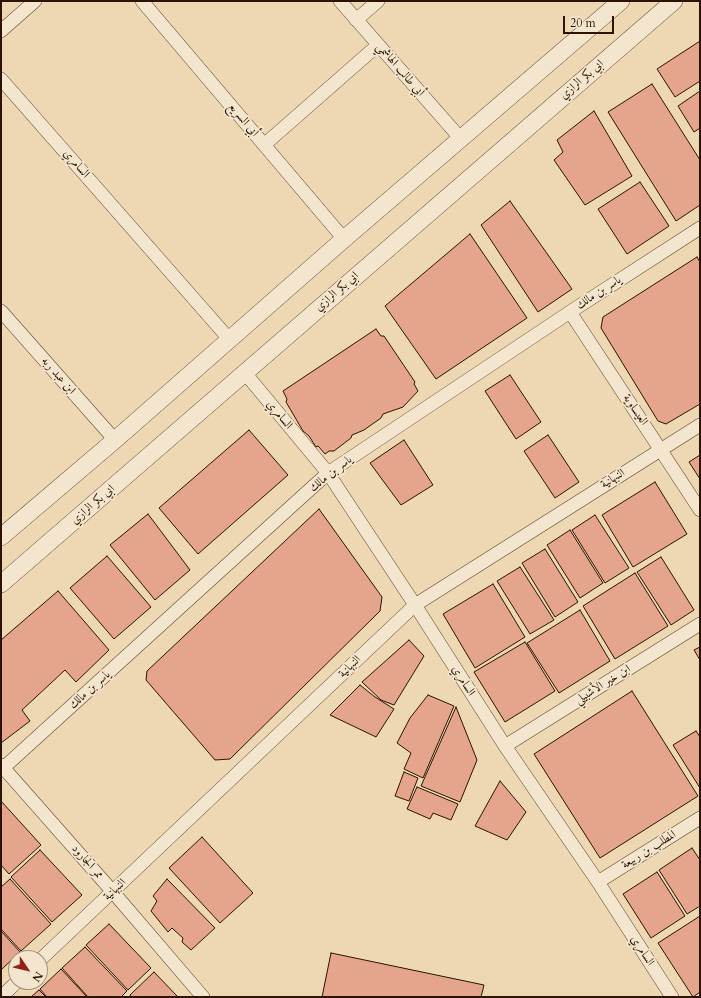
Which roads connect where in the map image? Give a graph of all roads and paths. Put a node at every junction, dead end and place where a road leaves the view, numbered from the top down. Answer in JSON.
{"nodes":[{"id":1,"x":35,"y":1,"type":"edge"},
{"id":2,"x":142,"y":1,"type":"edge"},
{"id":3,"x":340,"y":1,"type":"edge"},
{"id":4,"x":378,"y":1,"type":"edge"},
{"id":5,"x":621,"y":1,"type":"edge"},
{"id":6,"x":674,"y":1,"type":"edge"},
{"id":7,"x":356,"y":20,"type":"junction"},
{"id":8,"x":1,"y":31,"type":"edge"},
{"id":9,"x":378,"y":45,"type":"junction"},
{"id":10,"x":1,"y":79,"type":"edge"},
{"id":11,"x":461,"y":139,"type":"junction"},
{"id":12,"x":264,"y":145,"type":"junction"},
{"id":13,"x":700,"y":228,"type":"edge"},
{"id":14,"x":344,"y":239,"type":"junction"},
{"id":15,"x":1,"y":311,"type":"edge"},
{"id":16,"x":570,"y":312,"type":"junction"},
{"id":17,"x":230,"y":340,"type":"junction"},
{"id":18,"x":245,"y":373,"type":"junction"},
{"id":19,"x":700,"y":424,"type":"edge"},
{"id":20,"x":115,"y":440,"type":"junction"},
{"id":21,"x":661,"y":449,"type":"junction"},
{"id":22,"x":328,"y":473,"type":"junction"},
{"id":23,"x":700,"y":510,"type":"edge"},
{"id":24,"x":1,"y":537,"type":"edge"},
{"id":25,"x":1,"y":584,"type":"edge"},
{"id":26,"x":415,"y":605,"type":"junction"},
{"id":27,"x":700,"y":624,"type":"edge"},
{"id":28,"x":505,"y":746,"type":"junction"},
{"id":29,"x":2,"y":768,"type":"edge"},
{"id":30,"x":700,"y":818,"type":"edge"},
{"id":31,"x":598,"y":882,"type":"junction"},
{"id":32,"x":114,"y":892,"type":"junction"},
{"id":33,"x":48,"y":953,"type":"edge"},
{"id":34,"x":8,"y":990,"type":"edge"},
{"id":35,"x":1,"y":997,"type":"edge"},
{"id":36,"x":203,"y":997,"type":"edge"},
{"id":37,"x":672,"y":997,"type":"edge"}],
"edges":[{"from":1,"to":8,"type":"street"},
{"from":2,"to":12,"type":"street","name":"أبي السريع"},
{"from":3,"to":7,"type":"street","name":"أبي طالب الهاشمي"},
{"from":4,"to":7,"type":"street"},
{"from":5,"to":11,"type":"street"},
{"from":6,"to":18,"type":"street","name":"ابي بكر الرازي"},
{"from":7,"to":9,"type":"street","name":"أبي طالب الهاشمي"},
{"from":9,"to":11,"type":"street","name":"أبي طالب الهاشمي"},
{"from":9,"to":12,"type":"street"},
{"from":10,"to":17,"type":"street","name":"السامري"},
{"from":11,"to":14,"type":"street"},
{"from":12,"to":14,"type":"street","name":"أبي السريع"},
{"from":13,"to":16,"type":"street","name":"ياسر بن مالك"},
{"from":14,"to":17,"type":"street"},
{"from":15,"to":20,"type":"street","name":"ابن عبد ربه"},
{"from":16,"to":21,"type":"street","name":"العيساوية"},
{"from":16,"to":22,"type":"street","name":"ياسر بن مالك"},
{"from":17,"to":20,"type":"street"},
{"from":18,"to":22,"type":"street","name":"السامري"},
{"from":18,"to":25,"type":"street","name":"ابي بكر الرازي"},
{"from":19,"to":21,"type":"street","name":"النبهانية"},
{"from":20,"to":24,"type":"street"},
{"from":21,"to":23,"type":"street","name":"العيساوية"},
{"from":21,"to":26,"type":"street","name":"النبهانية"},
{"from":22,"to":26,"type":"street","name":"السامري"},
{"from":22,"to":29,"type":"street","name":"ياسر بن مالك"},
{"from":26,"to":28,"type":"street","name":"السامري"},
{"from":26,"to":32,"type":"street","name":"النبهانية"},
{"from":27,"to":28,"type":"street","name":"ابن خير الأشبيلي"},
{"from":28,"to":31,"type":"street","name":"السامري"},
{"from":29,"to":32,"type":"street","name":"ممر الجارود"},
{"from":30,"to":31,"type":"street","name":"المطلب بن ربيعة"},
{"from":31,"to":37,"type":"street","name":"السامري"},
{"from":32,"to":33,"type":"street","name":"النبهانية"},
{"from":32,"to":36,"type":"street","name":"ممر الجارود"},
{"from":34,"to":35,"type":"street"}]}
